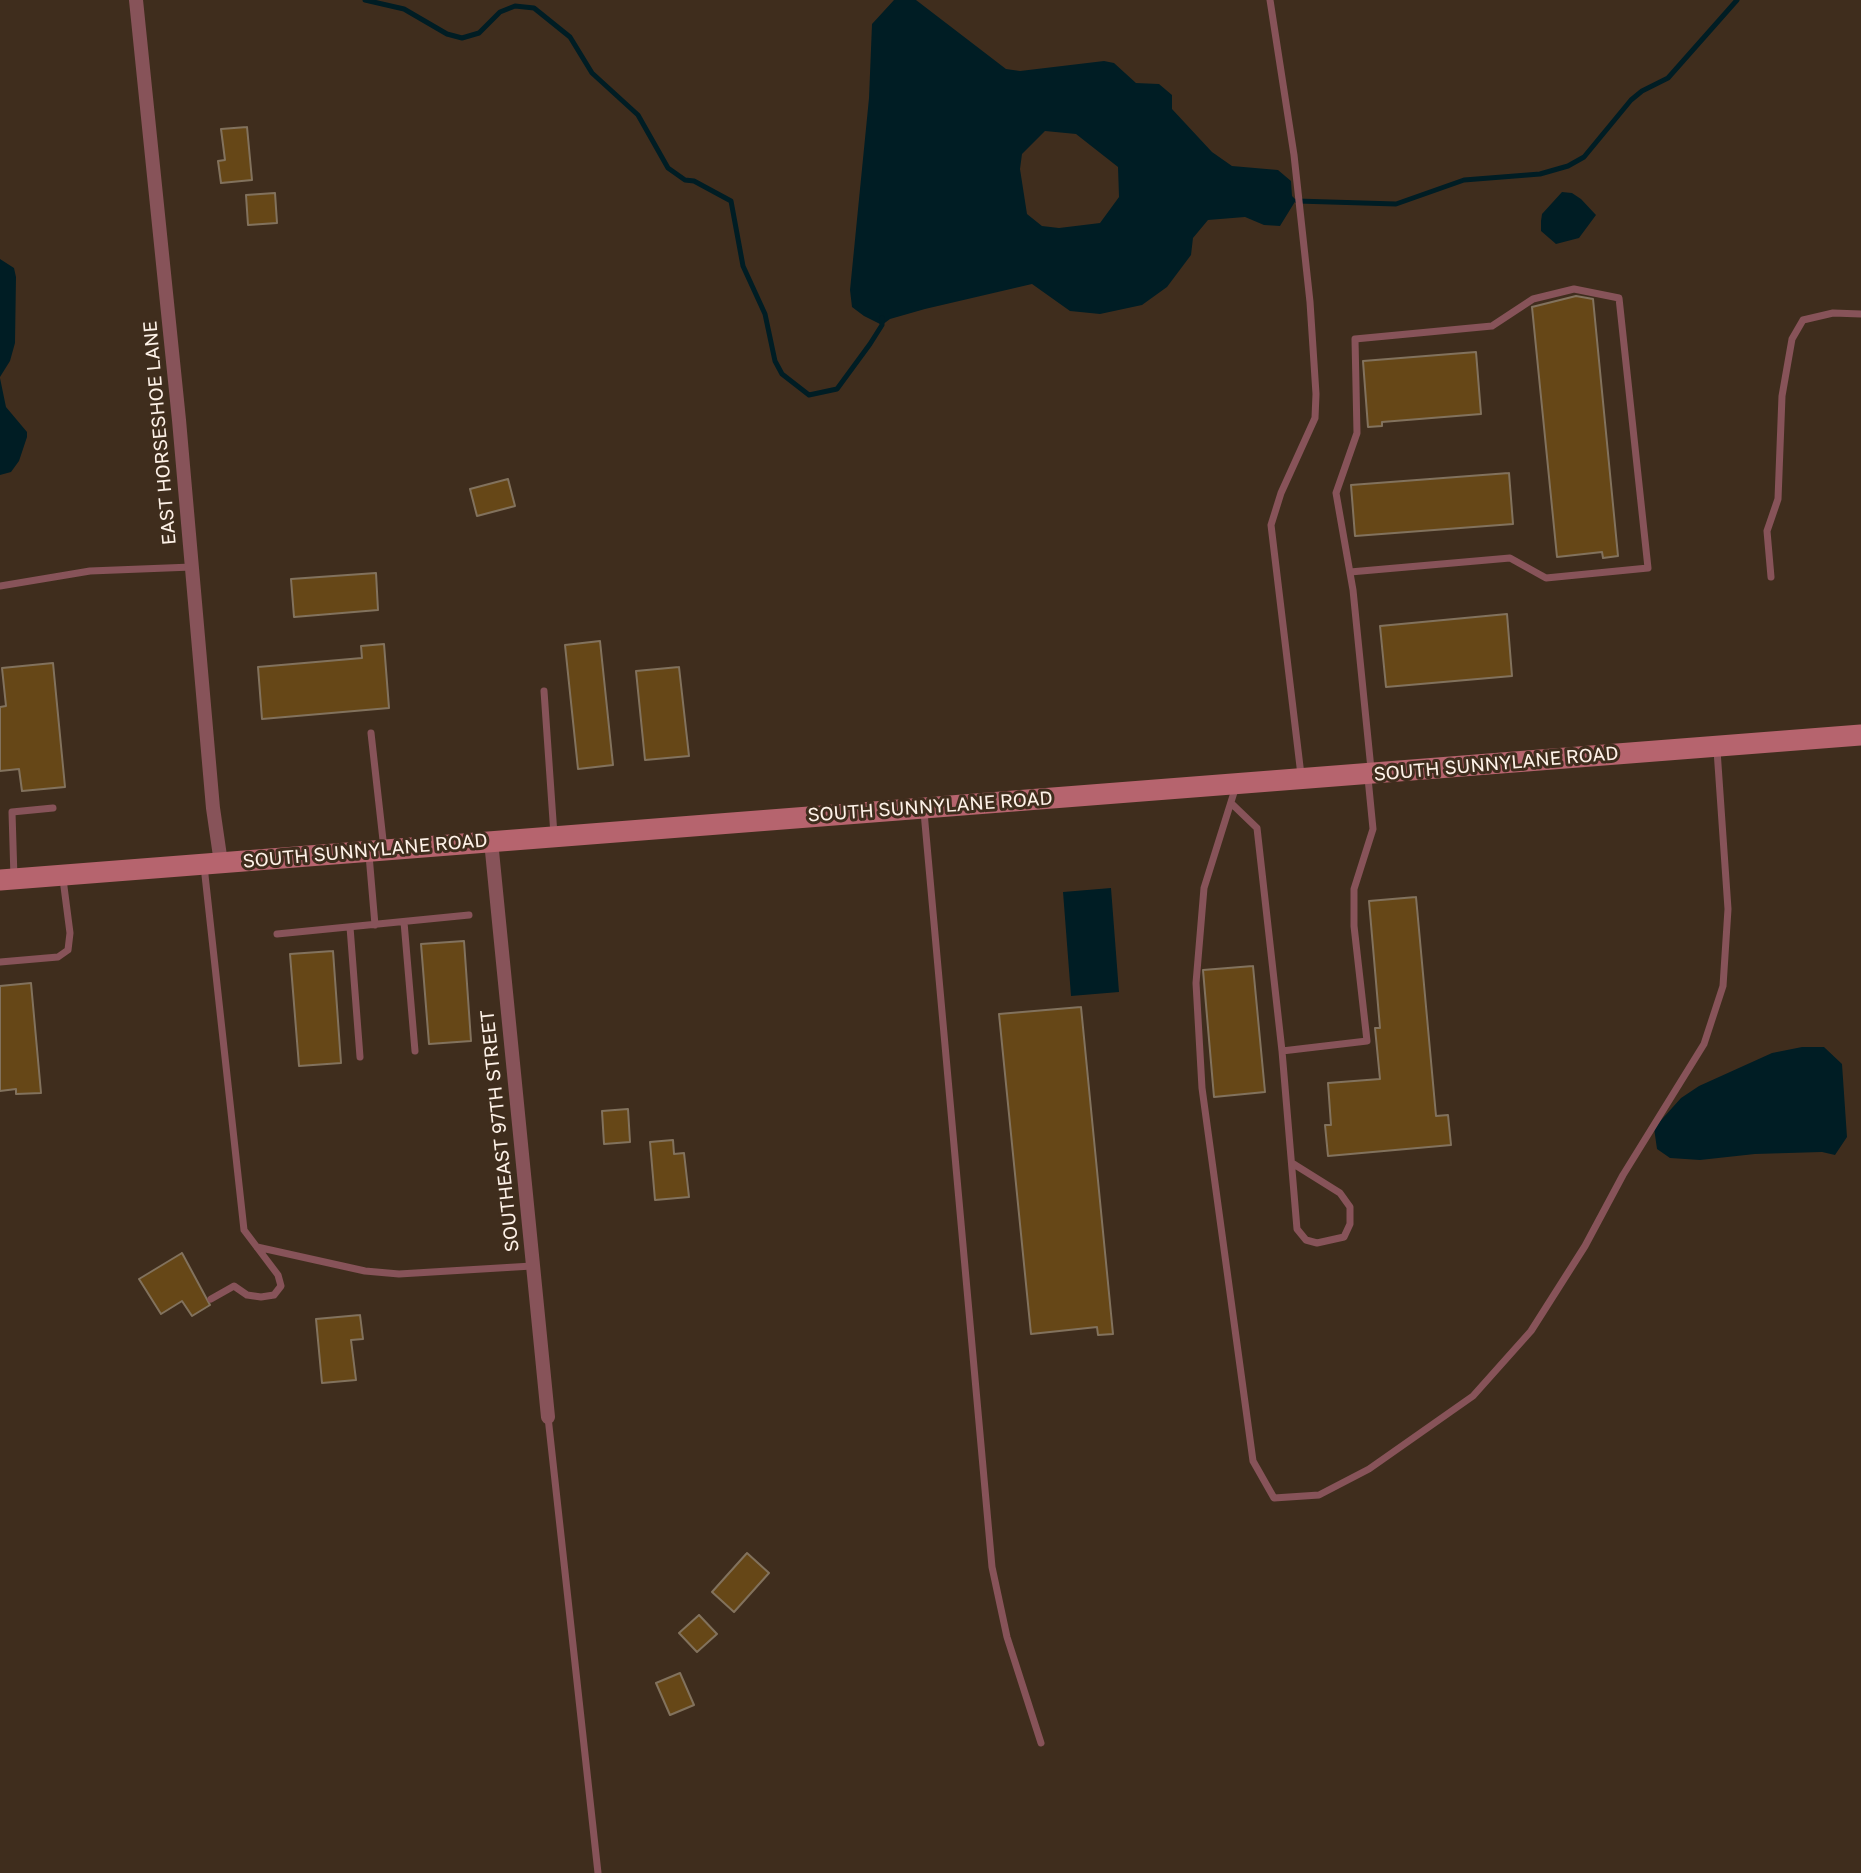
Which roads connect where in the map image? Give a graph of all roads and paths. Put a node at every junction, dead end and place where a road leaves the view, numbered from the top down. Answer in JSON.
{"nodes":[{"id":1,"x":136,"y":0,"type":"edge"},
{"id":2,"x":1270,"y":0,"type":"edge"},
{"id":3,"x":1861,"y":314,"type":"edge"},
{"id":4,"x":192,"y":567,"type":"junction"},
{"id":5,"x":1350,"y":572,"type":"junction"},
{"id":6,"x":1771,"y":577,"type":"dead end"},
{"id":7,"x":0,"y":586,"type":"edge"},
{"id":8,"x":544,"y":691,"type":"dead end"},
{"id":9,"x":371,"y":733,"type":"dead end"},
{"id":10,"x":1861,"y":735,"type":"edge"},
{"id":11,"x":1716,"y":746,"type":"junction"},
{"id":12,"x":1370,"y":774,"type":"junction"},
{"id":13,"x":1302,"y":779,"type":"junction"},
{"id":14,"x":1234,"y":794,"type":"junction"},
{"id":15,"x":53,"y":808,"type":"dead end"},
{"id":16,"x":924,"y":808,"type":"junction"},
{"id":17,"x":554,"y":836,"type":"junction"},
{"id":18,"x":491,"y":841,"type":"junction"},
{"id":19,"x":376,"y":850,"type":"junction"},
{"id":20,"x":213,"y":864,"type":"junction"},
{"id":21,"x":63,"y":875,"type":"junction"},
{"id":22,"x":7,"y":879,"type":"edge"},
{"id":23,"x":469,"y":915,"type":"dead end"},
{"id":24,"x":404,"y":922,"type":"junction"},
{"id":25,"x":375,"y":925,"type":"junction"},
{"id":26,"x":350,"y":928,"type":"junction"},
{"id":27,"x":277,"y":934,"type":"dead end"},
{"id":28,"x":0,"y":962,"type":"edge"},
{"id":29,"x":415,"y":1051,"type":"dead end"},
{"id":30,"x":1282,"y":1051,"type":"junction"},
{"id":31,"x":360,"y":1057,"type":"dead end"},
{"id":32,"x":1292,"y":1163,"type":"junction"},
{"id":33,"x":257,"y":1247,"type":"junction"},
{"id":34,"x":533,"y":1266,"type":"junction"},
{"id":35,"x":211,"y":1299,"type":"dead end"},
{"id":36,"x":548,"y":1417,"type":"joint"},
{"id":37,"x":1041,"y":1743,"type":"dead end"},
{"id":38,"x":598,"y":1873,"type":"edge"}],
"edges":[{"from":1,"to":4,"type":"street","name":"EAST HORSESHOE LANE"},
{"from":2,"to":13,"type":"lane"},
{"from":3,"to":6,"type":"lane"},
{"from":4,"to":7,"type":"lane"},
{"from":4,"to":20,"type":"street","name":"EAST HORSESHOE LANE"},
{"from":5,"to":5,"type":"lane"},
{"from":5,"to":12,"type":"lane"},
{"from":8,"to":17,"type":"lane"},
{"from":9,"to":19,"type":"lane"},
{"from":10,"to":11,"type":"street","name":"SOUTH SUNNYLANE ROAD"},
{"from":11,"to":12,"type":"street","name":"SOUTH SUNNYLANE ROAD"},
{"from":11,"to":14,"type":"lane"},
{"from":12,"to":13,"type":"street","name":"SOUTH SUNNYLANE ROAD"},
{"from":12,"to":30,"type":"lane"},
{"from":13,"to":14,"type":"street","name":"SOUTH SUNNYLANE ROAD"},
{"from":14,"to":16,"type":"street","name":"SOUTH SUNNYLANE ROAD"},
{"from":14,"to":30,"type":"lane"},
{"from":15,"to":22,"type":"lane"},
{"from":16,"to":17,"type":"street","name":"SOUTH SUNNYLANE ROAD"},
{"from":16,"to":37,"type":"lane"},
{"from":17,"to":18,"type":"street","name":"SOUTH SUNNYLANE ROAD"},
{"from":18,"to":19,"type":"street","name":"SOUTH SUNNYLANE ROAD"},
{"from":18,"to":34,"type":"street","name":"SOUTHEAST 97TH STREET"},
{"from":19,"to":20,"type":"street","name":"SOUTH SUNNYLANE ROAD"},
{"from":19,"to":25,"type":"lane"},
{"from":20,"to":21,"type":"street","name":"SOUTH SUNNYLANE ROAD"},
{"from":20,"to":33,"type":"lane"},
{"from":21,"to":22,"type":"street","name":"SOUTH SUNNYLANE ROAD"},
{"from":21,"to":28,"type":"lane"},
{"from":23,"to":24,"type":"lane"},
{"from":24,"to":25,"type":"lane"},
{"from":24,"to":29,"type":"lane"},
{"from":25,"to":26,"type":"lane"},
{"from":26,"to":27,"type":"lane"},
{"from":26,"to":31,"type":"lane"},
{"from":30,"to":32,"type":"lane"},
{"from":32,"to":32,"type":"lane"},
{"from":33,"to":34,"type":"lane"},
{"from":33,"to":35,"type":"lane"},
{"from":34,"to":36,"type":"street","name":"SOUTHEAST 97TH STREET"},
{"from":36,"to":38,"type":"lane"}]}
